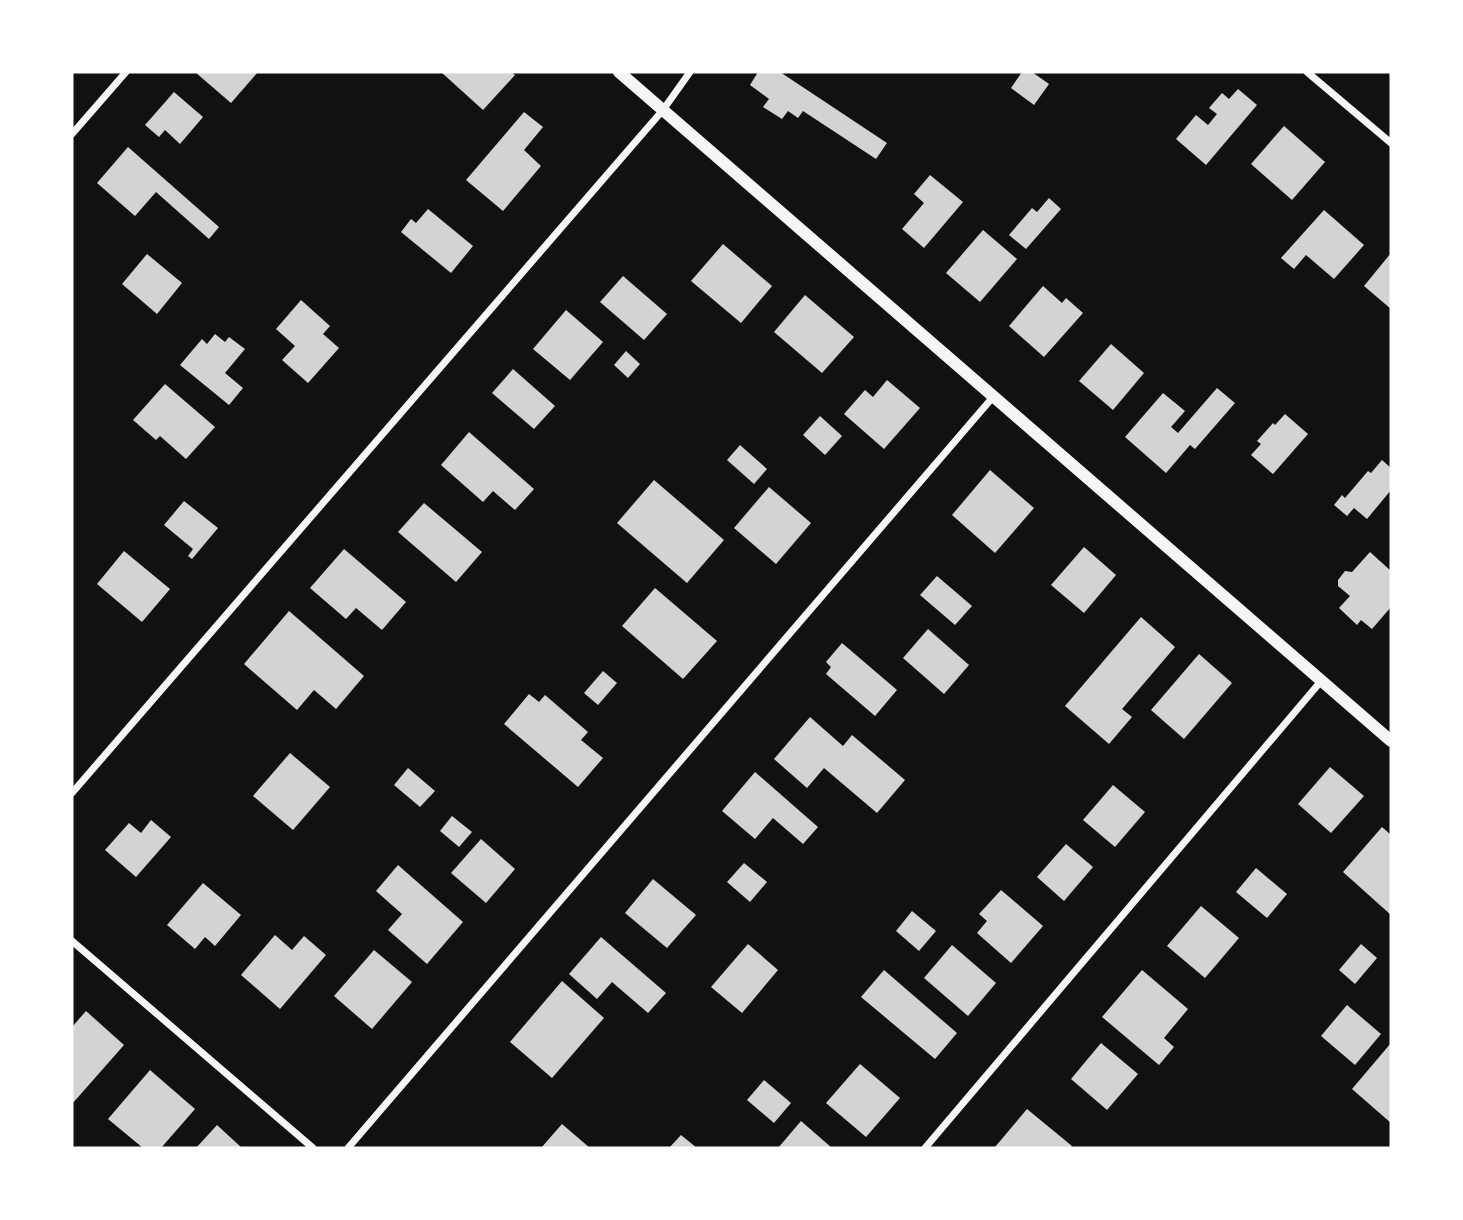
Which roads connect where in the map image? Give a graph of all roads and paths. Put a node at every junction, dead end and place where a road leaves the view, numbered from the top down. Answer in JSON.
{"nodes":[{"id":1,"x":125,"y":72,"type":"edge"},
{"id":2,"x":619,"y":72,"type":"edge"},
{"id":3,"x":690,"y":72,"type":"edge"},
{"id":4,"x":1307,"y":72,"type":"edge"},
{"id":5,"x":663,"y":110,"type":"junction"},
{"id":6,"x":72,"y":134,"type":"edge"},
{"id":7,"x":1391,"y":143,"type":"edge"},
{"id":8,"x":993,"y":397,"type":"junction"},
{"id":9,"x":1322,"y":680,"type":"junction"},
{"id":10,"x":1391,"y":741,"type":"edge"},
{"id":11,"x":72,"y":793,"type":"edge"},
{"id":12,"x":72,"y":941,"type":"edge"},
{"id":13,"x":313,"y":1148,"type":"edge"},
{"id":14,"x":348,"y":1148,"type":"edge"},
{"id":15,"x":925,"y":1148,"type":"edge"}],
"edges":[{"from":1,"to":6,"type":"street"},
{"from":2,"to":5,"type":"street"},
{"from":3,"to":5,"type":"street"},
{"from":4,"to":7,"type":"street"},
{"from":5,"to":8,"type":"street"},
{"from":5,"to":11,"type":"street"},
{"from":8,"to":9,"type":"street"},
{"from":8,"to":14,"type":"street"},
{"from":9,"to":10,"type":"street"},
{"from":9,"to":15,"type":"street"},
{"from":12,"to":13,"type":"street"}]}
